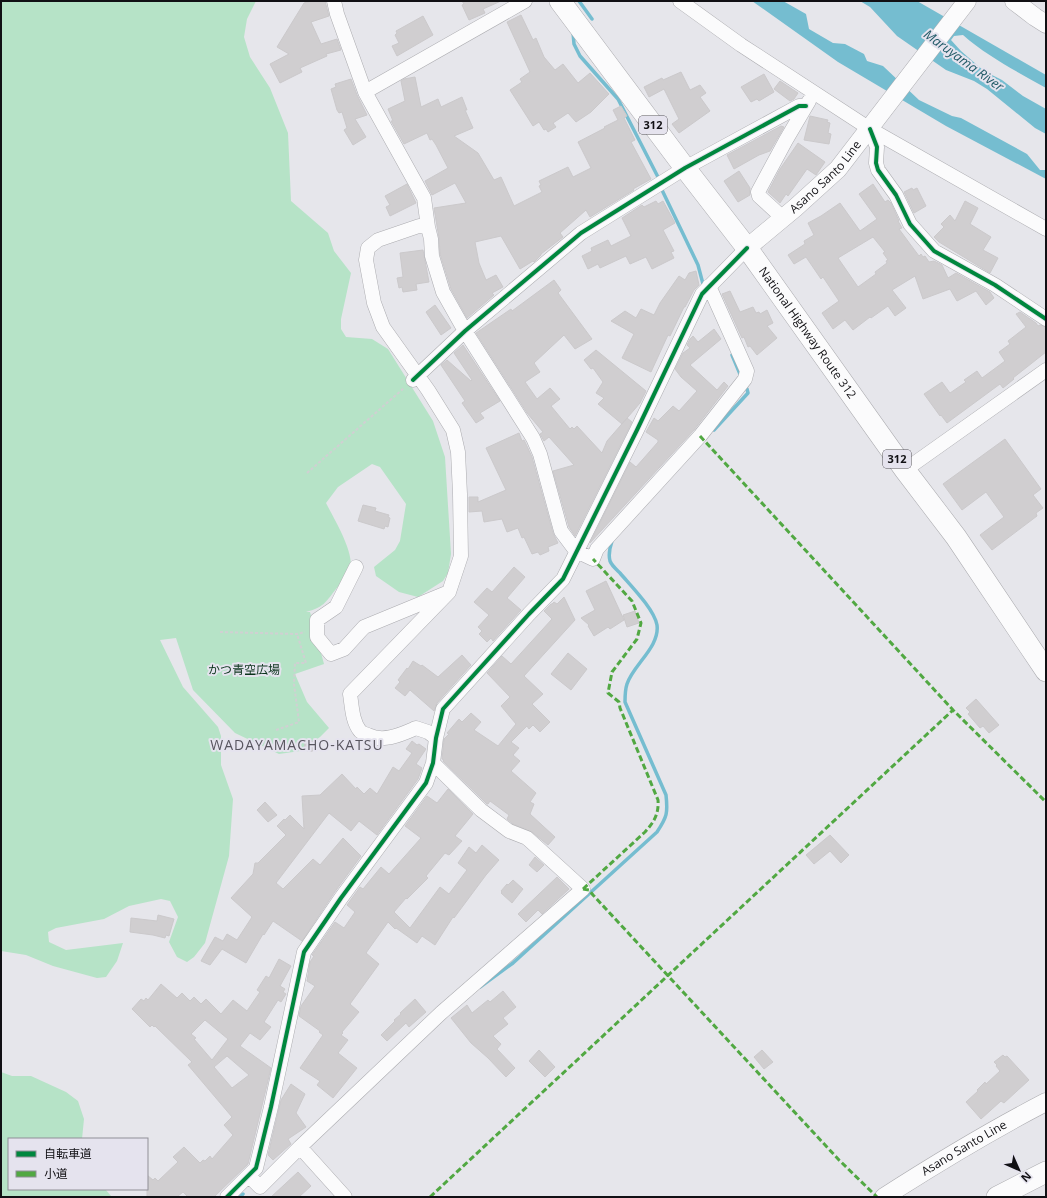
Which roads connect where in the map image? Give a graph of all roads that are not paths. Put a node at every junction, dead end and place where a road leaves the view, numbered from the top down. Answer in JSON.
{"nodes":[{"id":1,"x":334,"y":1,"type":"edge"},
{"id":2,"x":525,"y":1,"type":"edge"},
{"id":3,"x":560,"y":1,"type":"edge"},
{"id":4,"x":680,"y":1,"type":"edge"},
{"id":5,"x":1014,"y":1,"type":"edge"},
{"id":6,"x":964,"y":5,"type":"edge"},
{"id":7,"x":1046,"y":24,"type":"edge"},
{"id":8,"x":365,"y":92,"type":"junction"},
{"id":9,"x":814,"y":93,"type":"junction"},
{"id":10,"x":806,"y":106,"type":"junction"},
{"id":11,"x":872,"y":125,"type":"junction"},
{"id":12,"x":685,"y":168,"type":"junction"},
{"id":13,"x":783,"y":218,"type":"junction"},
{"id":14,"x":428,"y":227,"type":"junction"},
{"id":15,"x":1046,"y":229,"type":"edge"},
{"id":16,"x":747,"y":248,"type":"junction"},
{"id":17,"x":710,"y":286,"type":"junction"},
{"id":18,"x":1046,"y":319,"type":"edge"},
{"id":19,"x":465,"y":331,"type":"junction"},
{"id":20,"x":1046,"y":370,"type":"edge"},
{"id":21,"x":415,"y":378,"type":"junction"},
{"id":22,"x":905,"y":470,"type":"junction"},
{"id":23,"x":576,"y":551,"type":"junction"},
{"id":24,"x":356,"y":567,"type":"dead end"},
{"id":25,"x":449,"y":592,"type":"junction"},
{"id":26,"x":1046,"y":671,"type":"edge"},
{"id":27,"x":436,"y":738,"type":"junction"},
{"id":28,"x":433,"y":763,"type":"junction"},
{"id":29,"x":1046,"y":1102,"type":"edge"},
{"id":30,"x":300,"y":1147,"type":"junction"},
{"id":31,"x":1046,"y":1172,"type":"edge"},
{"id":32,"x":249,"y":1176,"type":"junction"},
{"id":33,"x":227,"y":1197,"type":"edge"},
{"id":34,"x":345,"y":1197,"type":"edge"},
{"id":35,"x":884,"y":1197,"type":"edge"},
{"id":36,"x":997,"y":1197,"type":"edge"}],
"edges":[{"from":1,"to":8,"type":"street"},
{"from":2,"to":8,"type":"street"},
{"from":3,"to":12,"type":"highway","name":"National Highway Route 312","number":"312"},
{"from":4,"to":9,"type":"street"},
{"from":5,"to":7,"type":"main road"},
{"from":6,"to":11,"type":"main road","name":"Asano Santo Line"},
{"from":8,"to":14,"type":"street"},
{"from":9,"to":10,"type":"street"},
{"from":9,"to":11,"type":"street"},
{"from":10,"to":12,"type":"street"},
{"from":10,"to":13,"type":"street"},
{"from":11,"to":13,"type":"main road","name":"Asano Santo Line"},
{"from":11,"to":15,"type":"street"},
{"from":11,"to":18,"type":"street"},
{"from":12,"to":16,"type":"highway","name":"National Highway Route 312","number":"312"},
{"from":12,"to":19,"type":"street"},
{"from":13,"to":16,"type":"main road","name":"Asano Santo Line"},
{"from":14,"to":19,"type":"street"},
{"from":14,"to":21,"type":"street"},
{"from":16,"to":17,"type":"street"},
{"from":16,"to":22,"type":"highway","name":"National Highway Route 312","number":"312"},
{"from":17,"to":23,"type":"street"},
{"from":17,"to":23,"type":"street"},
{"from":19,"to":21,"type":"street"},
{"from":19,"to":23,"type":"street"},
{"from":20,"to":22,"type":"street"},
{"from":21,"to":25,"type":"street"},
{"from":22,"to":26,"type":"highway","name":"National Highway Route 312","number":"312"},
{"from":23,"to":27,"type":"street"},
{"from":24,"to":25,"type":"street"},
{"from":25,"to":27,"type":"street"},
{"from":27,"to":28,"type":"street"},
{"from":28,"to":30,"type":"street"},
{"from":28,"to":32,"type":"street"},
{"from":29,"to":35,"type":"main road","name":"Asano Santo Line"},
{"from":30,"to":32,"type":"street"},
{"from":30,"to":34,"type":"street"},
{"from":31,"to":36,"type":"highway"},
{"from":32,"to":33,"type":"street"}]}
